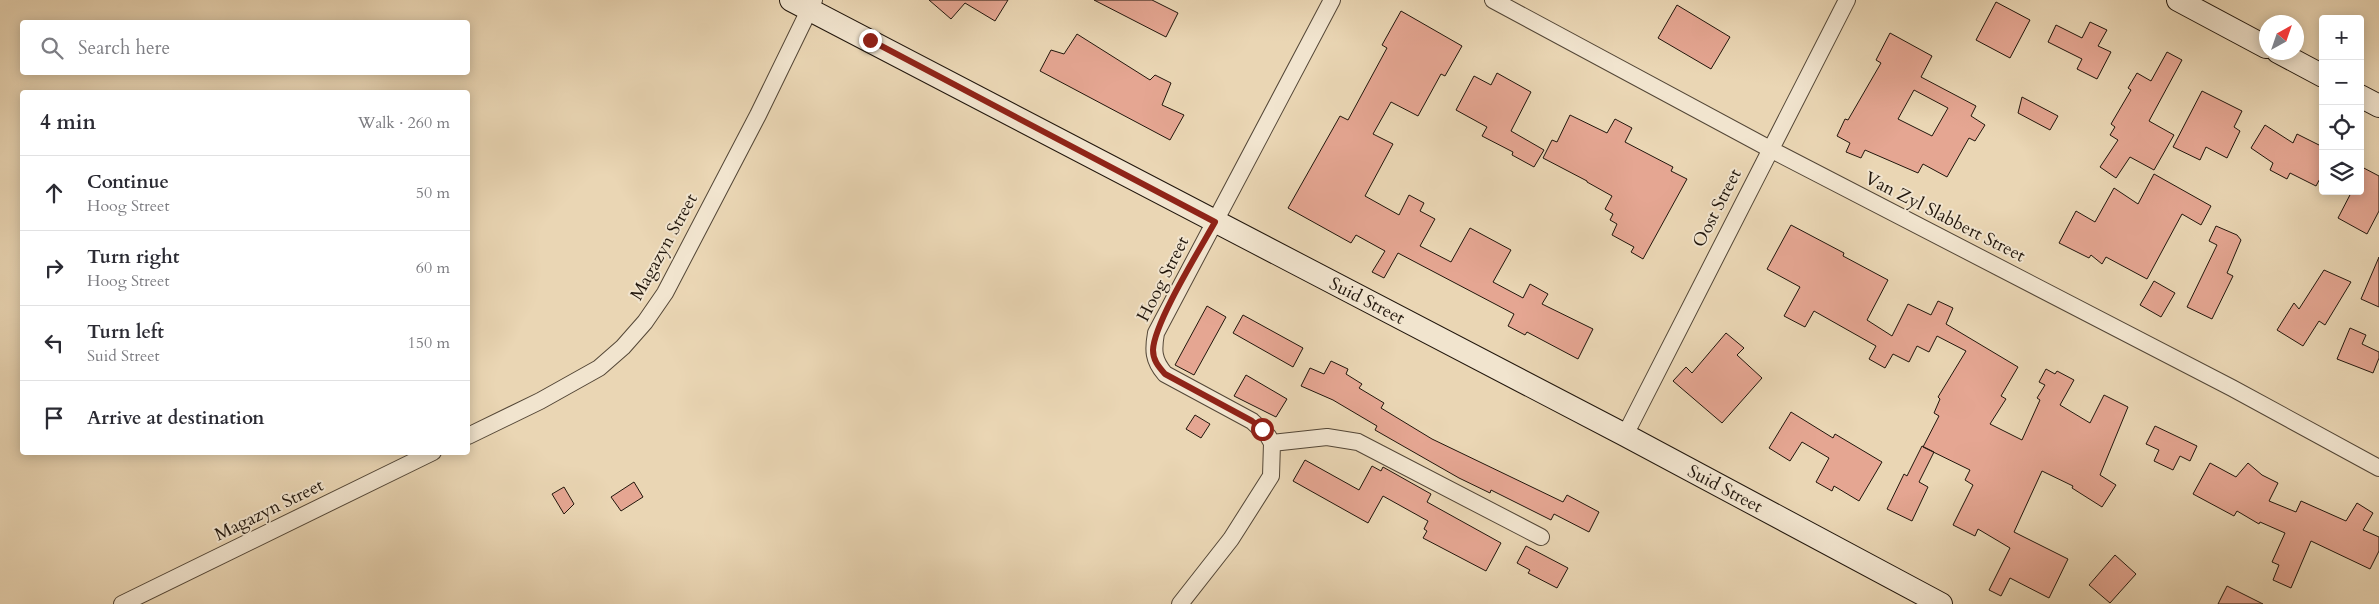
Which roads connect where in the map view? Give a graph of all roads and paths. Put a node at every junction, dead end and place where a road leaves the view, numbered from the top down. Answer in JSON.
{"nodes":[{"id":1,"x":1332,"y":0,"type":"edge"},
{"id":2,"x":1493,"y":0,"type":"edge"},
{"id":3,"x":1847,"y":0,"type":"edge"},
{"id":4,"x":2178,"y":0,"type":"edge"},
{"id":5,"x":804,"y":3,"type":"edge"},
{"id":6,"x":2259,"y":43,"type":"edge"},
{"id":7,"x":2293,"y":60,"type":"edge"},
{"id":8,"x":2319,"y":74,"type":"edge"},
{"id":9,"x":2364,"y":98,"type":"edge"},
{"id":10,"x":2379,"y":106,"type":"edge"},
{"id":11,"x":1770,"y":149,"type":"junction"},
{"id":12,"x":1215,"y":222,"type":"junction"},
{"id":13,"x":470,"y":435,"type":"edge"},
{"id":14,"x":1625,"y":435,"type":"junction"},
{"id":15,"x":1272,"y":443,"type":"junction"},
{"id":16,"x":427,"y":455,"type":"edge"},
{"id":17,"x":2379,"y":468,"type":"edge"},
{"id":18,"x":1541,"y":537,"type":"dead end"},
{"id":19,"x":122,"y":604,"type":"edge"},
{"id":20,"x":1180,"y":604,"type":"edge"},
{"id":21,"x":1941,"y":604,"type":"edge"}],
"edges":[{"from":1,"to":12,"type":"street","name":"Hoog Street"},
{"from":2,"to":11,"type":"street","name":"Van Zyl Slabbert Street"},
{"from":3,"to":11,"type":"street","name":"Oost Street"},
{"from":4,"to":6,"type":"street"},
{"from":5,"to":12,"type":"street","name":"Suid Street"},
{"from":5,"to":13,"type":"street","name":"Magazyn Street"},
{"from":7,"to":8,"type":"street"},
{"from":9,"to":10,"type":"street"},
{"from":11,"to":14,"type":"street","name":"Oost Street"},
{"from":11,"to":17,"type":"street","name":"Van Zyl Slabbert Street"},
{"from":12,"to":14,"type":"street","name":"Suid Street"},
{"from":12,"to":15,"type":"street","name":"Hoog Street"},
{"from":14,"to":21,"type":"street","name":"Suid Street"},
{"from":15,"to":18,"type":"street"},
{"from":15,"to":20,"type":"street"},
{"from":16,"to":19,"type":"street","name":"Magazyn Street"}]}
